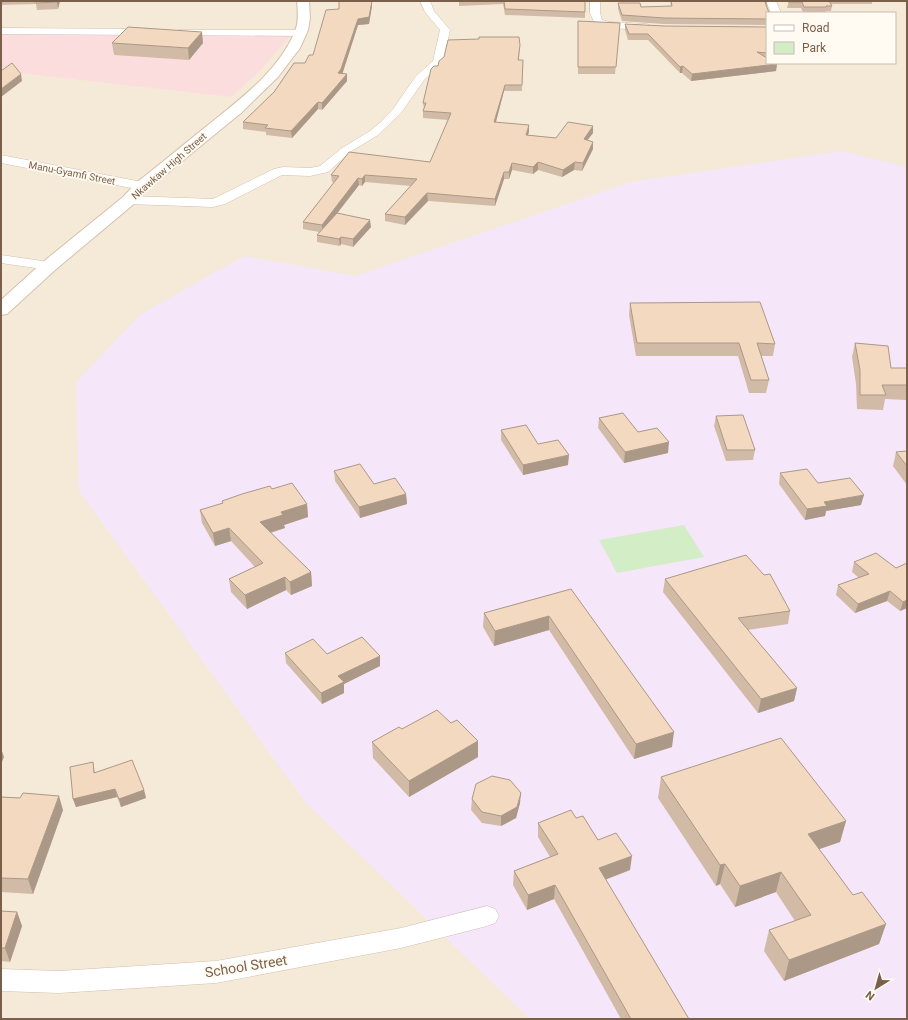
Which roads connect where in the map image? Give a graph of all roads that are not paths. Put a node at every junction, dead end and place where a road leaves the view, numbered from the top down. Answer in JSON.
{"nodes":[{"id":1,"x":303,"y":1,"type":"edge"},
{"id":2,"x":425,"y":1,"type":"edge"},
{"id":3,"x":595,"y":1,"type":"edge"},
{"id":4,"x":771,"y":1,"type":"edge"},
{"id":5,"x":776,"y":12,"type":"edge"},
{"id":6,"x":656,"y":28,"type":"edge"},
{"id":7,"x":1,"y":31,"type":"edge"},
{"id":8,"x":301,"y":33,"type":"junction"},
{"id":9,"x":1,"y":159,"type":"edge"},
{"id":10,"x":142,"y":186,"type":"junction"},
{"id":11,"x":129,"y":200,"type":"junction"},
{"id":12,"x":1,"y":259,"type":"edge"},
{"id":13,"x":49,"y":266,"type":"junction"},
{"id":14,"x":1,"y":310,"type":"edge"},
{"id":15,"x":487,"y":916,"type":"dead end"},
{"id":16,"x":1,"y":980,"type":"edge"}],
"edges":[{"from":1,"to":8,"type":"main road","name":"Nkawkaw High Street"},
{"from":2,"to":11,"type":"street"},
{"from":3,"to":6,"type":"street"},
{"from":4,"to":5,"type":"street"},
{"from":7,"to":8,"type":"street"},
{"from":8,"to":10,"type":"main road","name":"Nkawkaw High Street"},
{"from":9,"to":10,"type":"street","name":"Manu-Gyamfi Street"},
{"from":10,"to":11,"type":"main road","name":"Nkawkaw High Street"},
{"from":11,"to":13,"type":"main road","name":"Nkawkaw High Street"},
{"from":12,"to":13,"type":"street"},
{"from":13,"to":14,"type":"main road","name":"Nkawkaw High Street"},
{"from":15,"to":16,"type":"street","name":"School Street"}]}
